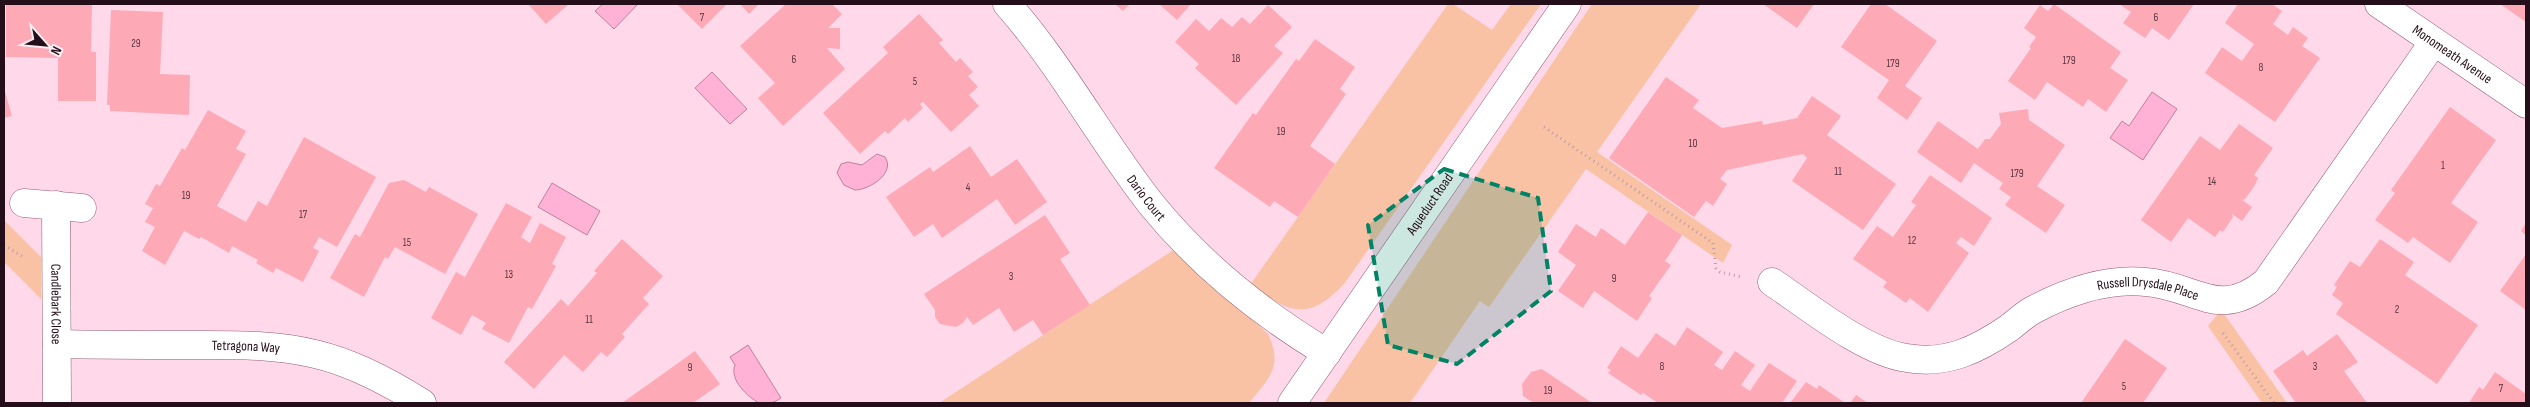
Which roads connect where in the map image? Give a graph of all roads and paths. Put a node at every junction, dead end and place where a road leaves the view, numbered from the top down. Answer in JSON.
{"nodes":[{"id":1,"x":1007,"y":4,"type":"edge"},
{"id":2,"x":1567,"y":4,"type":"edge"},
{"id":3,"x":2379,"y":4,"type":"edge"},
{"id":4,"x":2434,"y":43,"type":"junction"},
{"id":5,"x":2526,"y":104,"type":"edge"},
{"id":6,"x":1544,"y":127,"type":"dead end"},
{"id":7,"x":24,"y":203,"type":"dead end"},
{"id":8,"x":1772,"y":282,"type":"joint"},
{"id":9,"x":2206,"y":298,"type":"junction"},
{"id":10,"x":57,"y":344,"type":"junction"},
{"id":11,"x":1327,"y":354,"type":"junction"},
{"id":12,"x":56,"y":403,"type":"edge"},
{"id":13,"x":422,"y":403,"type":"edge"},
{"id":14,"x":1292,"y":403,"type":"edge"},
{"id":15,"x":2274,"y":403,"type":"edge"}],
"edges":[{"from":1,"to":11,"type":"street","name":"Dario Court"},
{"from":2,"to":11,"type":"street","name":"Aqueduct Road"},
{"from":3,"to":4,"type":"street","name":"Monomeath Avenue"},
{"from":4,"to":5,"type":"street","name":"Monomeath Avenue"},
{"from":4,"to":9,"type":"street","name":"Russell Drysdale Place"},
{"from":6,"to":8,"type":"path"},
{"from":7,"to":10,"type":"street","name":"Candlebark Close"},
{"from":8,"to":9,"type":"street","name":"Russell Drysdale Place"},
{"from":9,"to":15,"type":"path"},
{"from":10,"to":12,"type":"street","name":"Candlebark Close"},
{"from":10,"to":13,"type":"street","name":"Tetragona Way"},
{"from":11,"to":14,"type":"street","name":"Aqueduct Road"}]}
